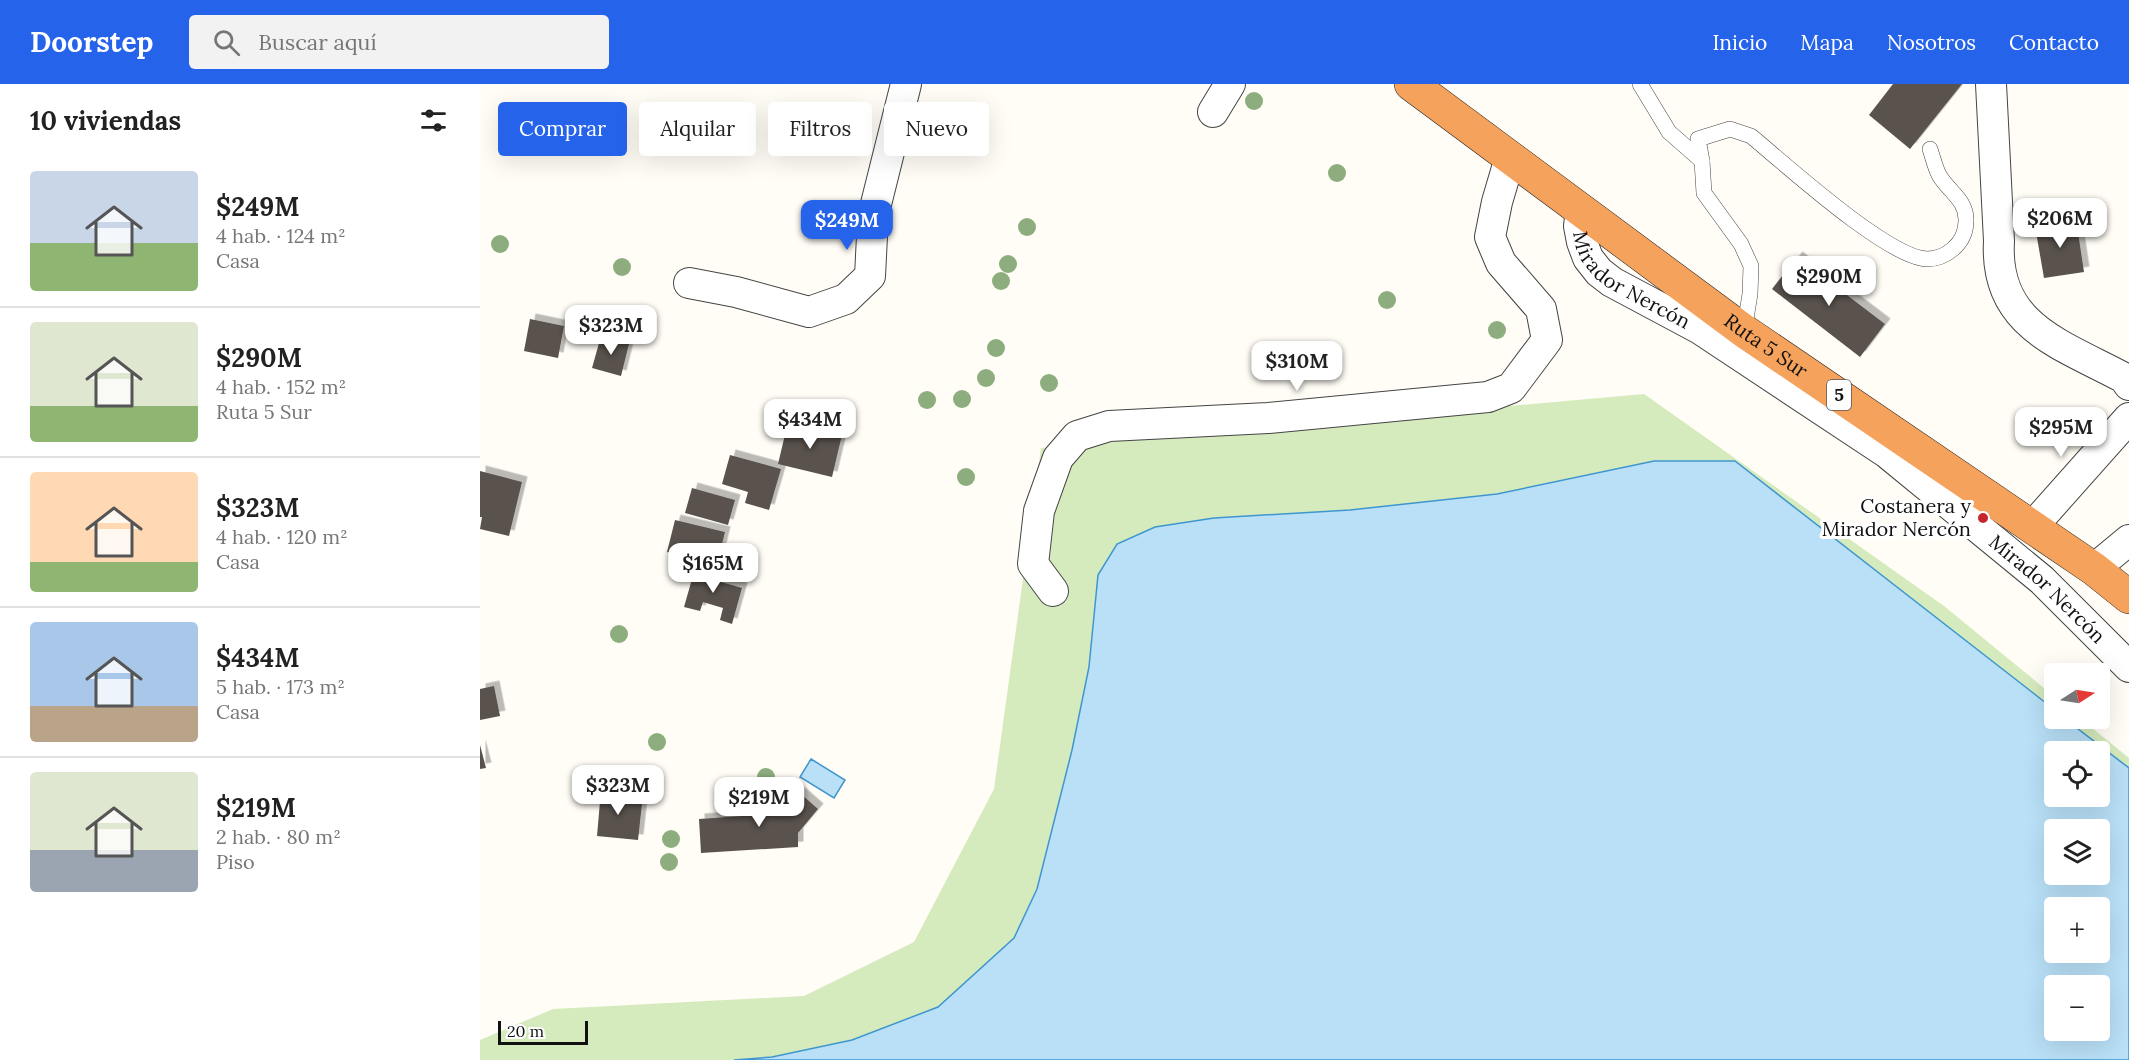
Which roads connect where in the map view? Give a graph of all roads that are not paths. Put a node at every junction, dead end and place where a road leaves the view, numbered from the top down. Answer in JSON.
{"nodes":[{"id":1,"x":906,"y":84,"type":"edge"},
{"id":2,"x":1230,"y":84,"type":"edge"},
{"id":3,"x":1411,"y":84,"type":"edge"},
{"id":4,"x":1640,"y":84,"type":"edge"},
{"id":5,"x":1992,"y":84,"type":"edge"},
{"id":6,"x":1213,"y":112,"type":"dead end"},
{"id":7,"x":1930,"y":149,"type":"dead end"},
{"id":8,"x":1510,"y":158,"type":"junction"},
{"id":9,"x":1702,"y":161,"type":"junction"},
{"id":10,"x":1581,"y":210,"type":"junction"},
{"id":11,"x":1983,"y":222,"type":"junction"},
{"id":12,"x":689,"y":283,"type":"dead end"},
{"id":13,"x":1744,"y":331,"type":"junction"},
{"id":14,"x":2129,"y":385,"type":"edge"},
{"id":15,"x":2129,"y":418,"type":"edge"},
{"id":16,"x":2032,"y":527,"type":"junction"},
{"id":17,"x":2129,"y":540,"type":"edge"},
{"id":18,"x":2094,"y":569,"type":"junction"},
{"id":19,"x":1053,"y":591,"type":"dead end"},
{"id":20,"x":2129,"y":597,"type":"edge"},
{"id":21,"x":2129,"y":667,"type":"edge"}],
"edges":[{"from":1,"to":12,"type":"street"},
{"from":2,"to":6,"type":"street"},
{"from":3,"to":8,"type":"highway","name":"Ruta 5 Sur","number":"5"},
{"from":4,"to":9,"type":"lane"},
{"from":5,"to":11,"type":"street"},
{"from":7,"to":11,"type":"lane"},
{"from":8,"to":10,"type":"highway","name":"Ruta 5 Sur","number":"5"},
{"from":8,"to":19,"type":"street"},
{"from":9,"to":11,"type":"lane"},
{"from":9,"to":13,"type":"lane"},
{"from":10,"to":13,"type":"highway","name":"Ruta 5 Sur","number":"5"},
{"from":10,"to":21,"type":"street","name":"Mirador Nercón"},
{"from":11,"to":14,"type":"street"},
{"from":13,"to":16,"type":"highway","name":"Ruta 5 Sur","number":"5"},
{"from":15,"to":16,"type":"street"},
{"from":16,"to":18,"type":"highway","name":"Ruta 5 Sur","number":"5"},
{"from":17,"to":18,"type":"street"},
{"from":18,"to":20,"type":"highway","name":"Ruta 5 Sur","number":"5"}]}
